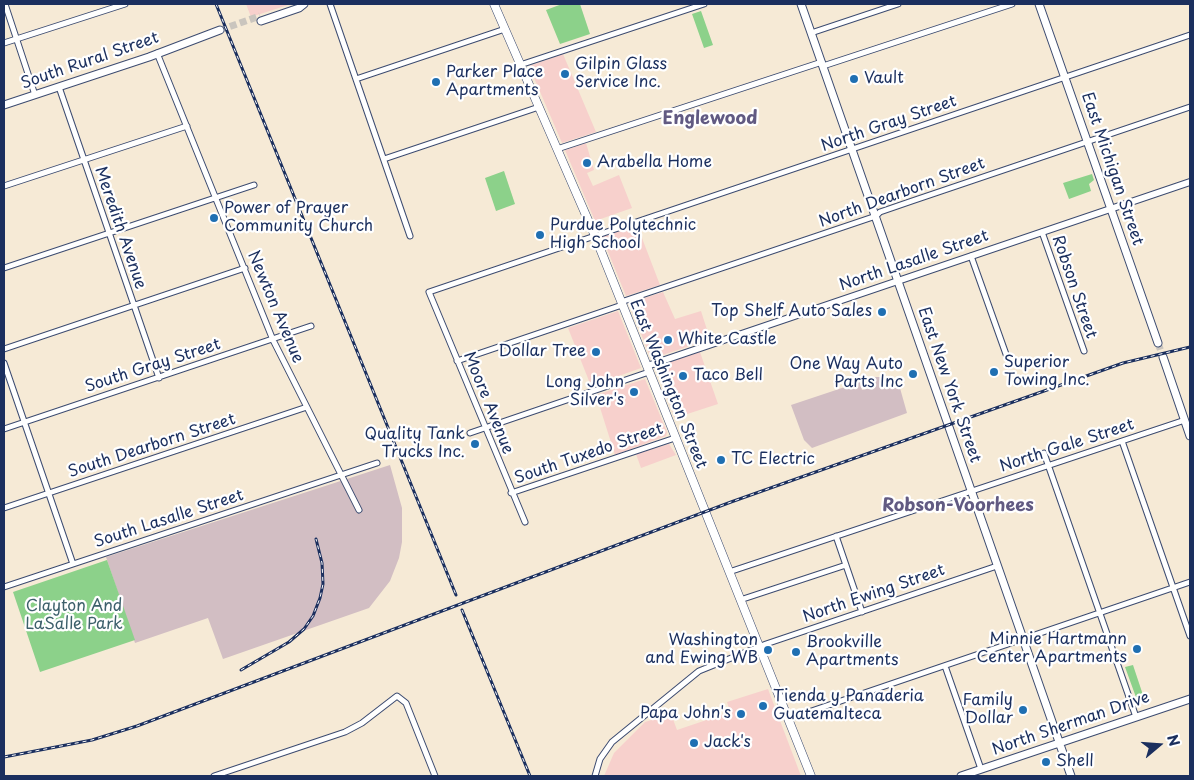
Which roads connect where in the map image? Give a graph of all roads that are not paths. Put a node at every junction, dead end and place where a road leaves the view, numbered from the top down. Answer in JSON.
{"nodes":[{"id":1,"x":5,"y":4,"type":"edge"},
{"id":2,"x":125,"y":4,"type":"edge"},
{"id":3,"x":330,"y":4,"type":"edge"},
{"id":4,"x":494,"y":4,"type":"edge"},
{"id":5,"x":704,"y":4,"type":"edge"},
{"id":6,"x":801,"y":4,"type":"edge"},
{"id":7,"x":898,"y":4,"type":"edge"},
{"id":8,"x":1012,"y":4,"type":"edge"},
{"id":9,"x":1040,"y":4,"type":"edge"},
{"id":10,"x":261,"y":18,"type":"joint"},
{"id":11,"x":505,"y":30,"type":"junction"},
{"id":12,"x":221,"y":32,"type":"tunnel mouth"},
{"id":13,"x":811,"y":33,"type":"junction"},
{"id":14,"x":1190,"y":36,"type":"edge"},
{"id":15,"x":17,"y":39,"type":"junction"},
{"id":16,"x":4,"y":43,"type":"edge"},
{"id":17,"x":158,"y":53,"type":"junction"},
{"id":18,"x":823,"y":64,"type":"junction"},
{"id":19,"x":520,"y":65,"type":"junction"},
{"id":20,"x":1065,"y":77,"type":"junction"},
{"id":21,"x":356,"y":79,"type":"junction"},
{"id":22,"x":59,"y":87,"type":"junction"},
{"id":23,"x":35,"y":94,"type":"junction"},
{"id":24,"x":4,"y":105,"type":"edge"},
{"id":25,"x":538,"y":107,"type":"junction"},
{"id":26,"x":1190,"y":107,"type":"edge"},
{"id":27,"x":187,"y":126,"type":"junction"},
{"id":28,"x":1088,"y":142,"type":"junction"},
{"id":29,"x":852,"y":149,"type":"junction"},
{"id":30,"x":557,"y":150,"type":"junction"},
{"id":31,"x":384,"y":159,"type":"junction"},
{"id":32,"x":84,"y":160,"type":"junction"},
{"id":33,"x":1190,"y":182,"type":"edge"},
{"id":34,"x":254,"y":185,"type":"dead end"},
{"id":35,"x":4,"y":186,"type":"edge"},
{"id":36,"x":216,"y":197,"type":"junction"},
{"id":37,"x":1111,"y":209,"type":"junction"},
{"id":38,"x":876,"y":216,"type":"junction"},
{"id":39,"x":1042,"y":232,"type":"junction"},
{"id":40,"x":109,"y":233,"type":"junction"},
{"id":41,"x":410,"y":236,"type":"dead end"},
{"id":42,"x":595,"y":236,"type":"junction"},
{"id":43,"x":971,"y":256,"type":"junction"},
{"id":44,"x":4,"y":268,"type":"edge"},
{"id":45,"x":245,"y":268,"type":"junction"},
{"id":46,"x":898,"y":281,"type":"junction"},
{"id":47,"x":622,"y":304,"type":"junction"},
{"id":48,"x":134,"y":305,"type":"junction"},
{"id":49,"x":311,"y":326,"type":"dead end"},
{"id":50,"x":273,"y":340,"type":"junction"},
{"id":51,"x":1158,"y":343,"type":"tunnel mouth"},
{"id":52,"x":4,"y":349,"type":"edge"},
{"id":53,"x":1084,"y":351,"type":"dead end"},
{"id":54,"x":1007,"y":357,"type":"dead end"},
{"id":55,"x":1163,"y":357,"type":"tunnel mouth"},
{"id":56,"x":457,"y":361,"type":"junction"},
{"id":57,"x":4,"y":363,"type":"edge"},
{"id":58,"x":648,"y":369,"type":"junction"},
{"id":59,"x":158,"y":378,"type":"junction"},
{"id":60,"x":307,"y":407,"type":"junction"},
{"id":61,"x":1185,"y":420,"type":"junction"},
{"id":62,"x":24,"y":422,"type":"junction"},
{"id":63,"x":484,"y":428,"type":"junction"},
{"id":64,"x":4,"y":429,"type":"edge"},
{"id":65,"x":470,"y":433,"type":"dead end"},
{"id":66,"x":1190,"y":436,"type":"edge"},
{"id":67,"x":676,"y":438,"type":"junction"},
{"id":68,"x":1122,"y":441,"type":"junction"},
{"id":69,"x":1044,"y":453,"type":"dead end"},
{"id":70,"x":377,"y":463,"type":"dead end"},
{"id":71,"x":1048,"y":466,"type":"junction"},
{"id":72,"x":341,"y":474,"type":"junction"},
{"id":73,"x":971,"y":491,"type":"junction"},
{"id":74,"x":48,"y":493,"type":"junction"},
{"id":75,"x":511,"y":493,"type":"junction"},
{"id":76,"x":4,"y":508,"type":"edge"},
{"id":77,"x":359,"y":510,"type":"dead end"},
{"id":78,"x":525,"y":522,"type":"dead end"},
{"id":79,"x":836,"y":536,"type":"junction"},
{"id":80,"x":73,"y":564,"type":"junction"},
{"id":81,"x":846,"y":564,"type":"junction"},
{"id":82,"x":997,"y":566,"type":"junction"},
{"id":83,"x":729,"y":572,"type":"junction"},
{"id":84,"x":1190,"y":582,"type":"edge"},
{"id":85,"x":4,"y":587,"type":"edge"},
{"id":86,"x":1174,"y":588,"type":"junction"},
{"id":87,"x":740,"y":600,"type":"junction"},
{"id":88,"x":862,"y":612,"type":"junction"},
{"id":89,"x":1099,"y":614,"type":"junction"},
{"id":90,"x":1190,"y":636,"type":"edge"},
{"id":91,"x":1023,"y":640,"type":"junction"},
{"id":92,"x":759,"y":646,"type":"junction"},
{"id":93,"x":945,"y":666,"type":"junction"},
{"id":94,"x":1190,"y":698,"type":"edge"},
{"id":95,"x":1136,"y":717,"type":"junction"},
{"id":96,"x":788,"y":719,"type":"junction"},
{"id":97,"x":1060,"y":743,"type":"junction"},
{"id":98,"x":981,"y":769,"type":"junction"},
{"id":99,"x":214,"y":776,"type":"edge"},
{"id":100,"x":436,"y":776,"type":"edge"},
{"id":101,"x":595,"y":776,"type":"edge"},
{"id":102,"x":811,"y":776,"type":"edge"},
{"id":103,"x":961,"y":776,"type":"edge"},
{"id":104,"x":1071,"y":776,"type":"edge"}],
"edges":[{"from":1,"to":15,"type":"street"},
{"from":2,"to":15,"type":"street"},
{"from":3,"to":21,"type":"street"},
{"from":4,"to":11,"type":"main road","name":"East Washington Street"},
{"from":5,"to":19,"type":"street"},
{"from":6,"to":13,"type":"main road","name":"East New York Street"},
{"from":7,"to":13,"type":"street"},
{"from":8,"to":18,"type":"street"},
{"from":9,"to":20,"type":"main road","name":"East Michigan Street"},
{"from":10,"to":10,"type":"main road"},
{"from":11,"to":19,"type":"main road","name":"East Washington Street"},
{"from":11,"to":21,"type":"street"},
{"from":12,"to":17,"type":"main road","name":"South Rural Street"},
{"from":13,"to":18,"type":"main road","name":"East New York Street"},
{"from":14,"to":20,"type":"street","name":"North Gray Street"},
{"from":15,"to":16,"type":"street"},
{"from":15,"to":23,"type":"street"},
{"from":17,"to":22,"type":"main road","name":"South Rural Street"},
{"from":17,"to":27,"type":"street","name":"Newton Avenue"},
{"from":18,"to":29,"type":"main road","name":"East New York Street"},
{"from":18,"to":30,"type":"street"},
{"from":19,"to":25,"type":"main road","name":"East Washington Street"},
{"from":20,"to":28,"type":"main road","name":"East Michigan Street"},
{"from":20,"to":29,"type":"street","name":"North Gray Street"},
{"from":21,"to":31,"type":"street"},
{"from":22,"to":23,"type":"main road","name":"South Rural Street"},
{"from":22,"to":32,"type":"street","name":"Meredith Avenue"},
{"from":23,"to":24,"type":"main road","name":"South Rural Street"},
{"from":25,"to":30,"type":"main road","name":"East Washington Street"},
{"from":25,"to":31,"type":"street"},
{"from":26,"to":28,"type":"street","name":"North Dearborn Street"},
{"from":27,"to":32,"type":"street"},
{"from":27,"to":36,"type":"street","name":"Newton Avenue"},
{"from":28,"to":37,"type":"main road","name":"East Michigan Street"},
{"from":28,"to":38,"type":"street","name":"North Dearborn Street"},
{"from":29,"to":38,"type":"main road","name":"East New York Street"},
{"from":29,"to":42,"type":"street","name":"North Gray Street"},
{"from":30,"to":42,"type":"main road","name":"East Washington Street"},
{"from":31,"to":41,"type":"street"},
{"from":32,"to":35,"type":"street"},
{"from":32,"to":40,"type":"street","name":"Meredith Avenue"},
{"from":33,"to":37,"type":"street","name":"North Lasalle Street"},
{"from":34,"to":36,"type":"street"},
{"from":36,"to":40,"type":"street"},
{"from":36,"to":45,"type":"street","name":"Newton Avenue"},
{"from":37,"to":39,"type":"street","name":"North Lasalle Street"},
{"from":37,"to":51,"type":"main road","name":"East Michigan Street"},
{"from":38,"to":46,"type":"main road","name":"East New York Street"},
{"from":38,"to":47,"type":"street","name":"North Dearborn Street"},
{"from":39,"to":43,"type":"street","name":"North Lasalle Street"},
{"from":39,"to":53,"type":"street","name":"Robson Street"},
{"from":40,"to":44,"type":"street"},
{"from":40,"to":48,"type":"street","name":"Meredith Avenue"},
{"from":42,"to":47,"type":"main road","name":"East Washington Street"},
{"from":42,"to":56,"type":"street","name":"Moore Avenue"},
{"from":43,"to":46,"type":"street","name":"North Lasalle Street"},
{"from":43,"to":54,"type":"street"},
{"from":45,"to":48,"type":"street"},
{"from":45,"to":50,"type":"street","name":"Newton Avenue"},
{"from":46,"to":58,"type":"street","name":"North Lasalle Street"},
{"from":46,"to":73,"type":"main road","name":"East New York Street"},
{"from":47,"to":56,"type":"street"},
{"from":47,"to":58,"type":"main road","name":"East Washington Street"},
{"from":48,"to":52,"type":"street"},
{"from":48,"to":59,"type":"street","name":"Meredith Avenue"},
{"from":49,"to":50,"type":"street","name":"South Gray Street"},
{"from":50,"to":59,"type":"street","name":"South Gray Street"},
{"from":50,"to":60,"type":"street","name":"Newton Avenue"},
{"from":55,"to":61,"type":"main road"},
{"from":56,"to":63,"type":"street","name":"Moore Avenue"},
{"from":57,"to":62,"type":"street"},
{"from":58,"to":63,"type":"street"},
{"from":58,"to":67,"type":"main road","name":"East Washington Street"},
{"from":59,"to":62,"type":"street","name":"South Gray Street"},
{"from":60,"to":72,"type":"street","name":"Newton Avenue"},
{"from":60,"to":74,"type":"street","name":"South Dearborn Street"},
{"from":61,"to":66,"type":"main road"},
{"from":61,"to":68,"type":"street","name":"North Gale Street"},
{"from":62,"to":64,"type":"street","name":"South Gray Street"},
{"from":62,"to":74,"type":"street"},
{"from":63,"to":65,"type":"street"},
{"from":63,"to":75,"type":"street","name":"Moore Avenue"},
{"from":67,"to":75,"type":"street","name":"South Tuxedo Street"},
{"from":67,"to":83,"type":"main road","name":"East Washington Street"},
{"from":68,"to":71,"type":"street","name":"North Gale Street"},
{"from":68,"to":86,"type":"street"},
{"from":69,"to":71,"type":"street"},
{"from":70,"to":72,"type":"street","name":"South Lasalle Street"},
{"from":71,"to":73,"type":"street","name":"North Gale Street"},
{"from":71,"to":89,"type":"street"},
{"from":72,"to":77,"type":"street","name":"Newton Avenue"},
{"from":72,"to":80,"type":"street","name":"South Lasalle Street"},
{"from":73,"to":79,"type":"street","name":"North Gale Street"},
{"from":73,"to":82,"type":"main road","name":"East New York Street"},
{"from":74,"to":76,"type":"street","name":"South Dearborn Street"},
{"from":74,"to":80,"type":"street"},
{"from":75,"to":78,"type":"street","name":"Moore Avenue"},
{"from":79,"to":81,"type":"street"},
{"from":79,"to":83,"type":"street","name":"North Gale Street"},
{"from":80,"to":85,"type":"street","name":"South Lasalle Street"},
{"from":81,"to":87,"type":"street"},
{"from":81,"to":88,"type":"street"},
{"from":82,"to":88,"type":"street","name":"North Ewing Street"},
{"from":82,"to":91,"type":"main road","name":"East New York Street"},
{"from":83,"to":87,"type":"main road","name":"East Washington Street"},
{"from":84,"to":86,"type":"street"},
{"from":86,"to":89,"type":"street"},
{"from":86,"to":90,"type":"street"},
{"from":87,"to":92,"type":"main road","name":"East Washington Street"},
{"from":88,"to":92,"type":"street","name":"North Ewing Street"},
{"from":89,"to":91,"type":"street"},
{"from":89,"to":95,"type":"street"},
{"from":91,"to":93,"type":"street"},
{"from":91,"to":97,"type":"main road","name":"East New York Street"},
{"from":92,"to":96,"type":"main road","name":"East Washington Street"},
{"from":92,"to":101,"type":"street","name":"North Ewing Street"},
{"from":93,"to":96,"type":"street"},
{"from":93,"to":98,"type":"street"},
{"from":94,"to":95,"type":"main road","name":"North Sherman Drive"},
{"from":95,"to":97,"type":"main road","name":"North Sherman Drive"},
{"from":96,"to":102,"type":"main road","name":"East Washington Street"},
{"from":97,"to":98,"type":"main road","name":"North Sherman Drive"},
{"from":97,"to":104,"type":"main road","name":"East New York Street"},
{"from":98,"to":103,"type":"main road","name":"North Sherman Drive"},
{"from":99,"to":100,"type":"street"}]}
